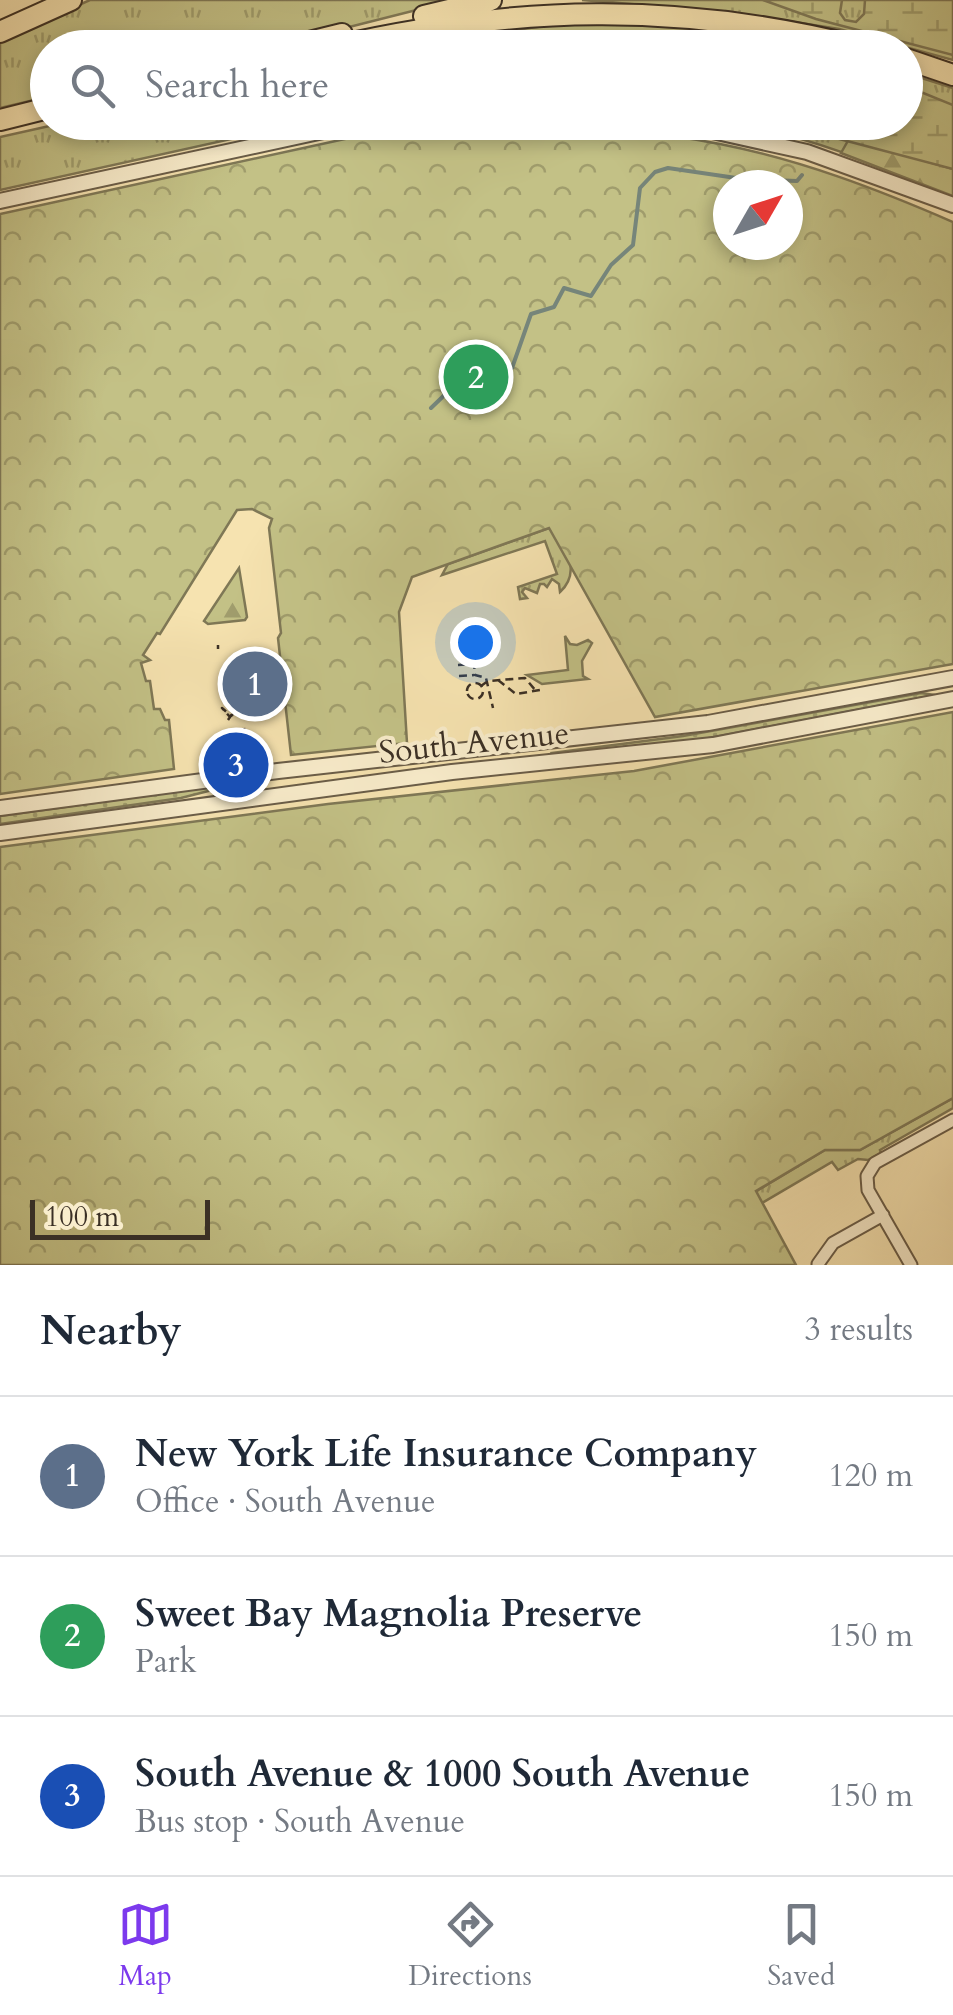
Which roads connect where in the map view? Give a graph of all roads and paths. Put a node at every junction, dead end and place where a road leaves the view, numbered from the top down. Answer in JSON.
{"nodes":[{"id":1,"x":71,"y":0,"type":"edge"},
{"id":2,"x":490,"y":0,"type":"edge"},
{"id":3,"x":362,"y":30,"type":"edge"},
{"id":4,"x":426,"y":30,"type":"edge"},
{"id":5,"x":783,"y":30,"type":"edge"},
{"id":6,"x":0,"y":32,"type":"edge"},
{"id":7,"x":923,"y":65,"type":"edge"},
{"id":8,"x":953,"y":75,"type":"edge"},
{"id":9,"x":30,"y":112,"type":"edge"},
{"id":10,"x":0,"y":120,"type":"edge"},
{"id":11,"x":282,"y":140,"type":"edge"},
{"id":12,"x":753,"y":140,"type":"edge"},
{"id":13,"x":0,"y":201,"type":"edge"},
{"id":14,"x":953,"y":205,"type":"edge"},
{"id":15,"x":458,"y":665,"type":"dead end"},
{"id":16,"x":476,"y":675,"type":"junction"},
{"id":17,"x":459,"y":676,"type":"dead end"},
{"id":18,"x":953,"y":678,"type":"edge"},
{"id":19,"x":498,"y":680,"type":"junction"},
{"id":20,"x":488,"y":681,"type":"junction"},
{"id":21,"x":482,"y":686,"type":"dead end"},
{"id":22,"x":953,"y":699,"type":"edge"},
{"id":23,"x":224,"y":700,"type":"dead end"},
{"id":24,"x":493,"y":708,"type":"dead end"},
{"id":25,"x":236,"y":710,"type":"junction"},
{"id":26,"x":242,"y":716,"type":"dead end"},
{"id":27,"x":228,"y":720,"type":"dead end"},
{"id":28,"x":244,"y":728,"type":"dead end"},
{"id":29,"x":248,"y":762,"type":"dead end"},
{"id":30,"x":0,"y":808,"type":"edge"},
{"id":31,"x":0,"y":833,"type":"edge"},
{"id":32,"x":953,"y":1120,"type":"edge"},
{"id":33,"x":883,"y":1216,"type":"junction"},
{"id":34,"x":818,"y":1264,"type":"edge"},
{"id":35,"x":910,"y":1265,"type":"edge"}],
"edges":[{"from":1,"to":6,"type":"highway"},
{"from":2,"to":3,"type":"highway"},
{"from":4,"to":5,"type":"highway"},
{"from":7,"to":8,"type":"highway"},
{"from":9,"to":10,"type":"highway"},
{"from":11,"to":13,"type":"street"},
{"from":12,"to":14,"type":"street"},
{"from":15,"to":16,"type":"path"},
{"from":16,"to":17,"type":"path"},
{"from":16,"to":20,"type":"path"},
{"from":18,"to":30,"type":"street","name":"South Avenue"},
{"from":19,"to":19,"type":"path"},
{"from":19,"to":20,"type":"path"},
{"from":20,"to":21,"type":"path"},
{"from":20,"to":24,"type":"path"},
{"from":22,"to":31,"type":"street","name":"South Avenue"},
{"from":23,"to":25,"type":"path"},
{"from":25,"to":26,"type":"path"},
{"from":25,"to":27,"type":"path"},
{"from":28,"to":29,"type":"path"},
{"from":32,"to":33,"type":"street"},
{"from":33,"to":34,"type":"street"},
{"from":33,"to":35,"type":"street"}]}
